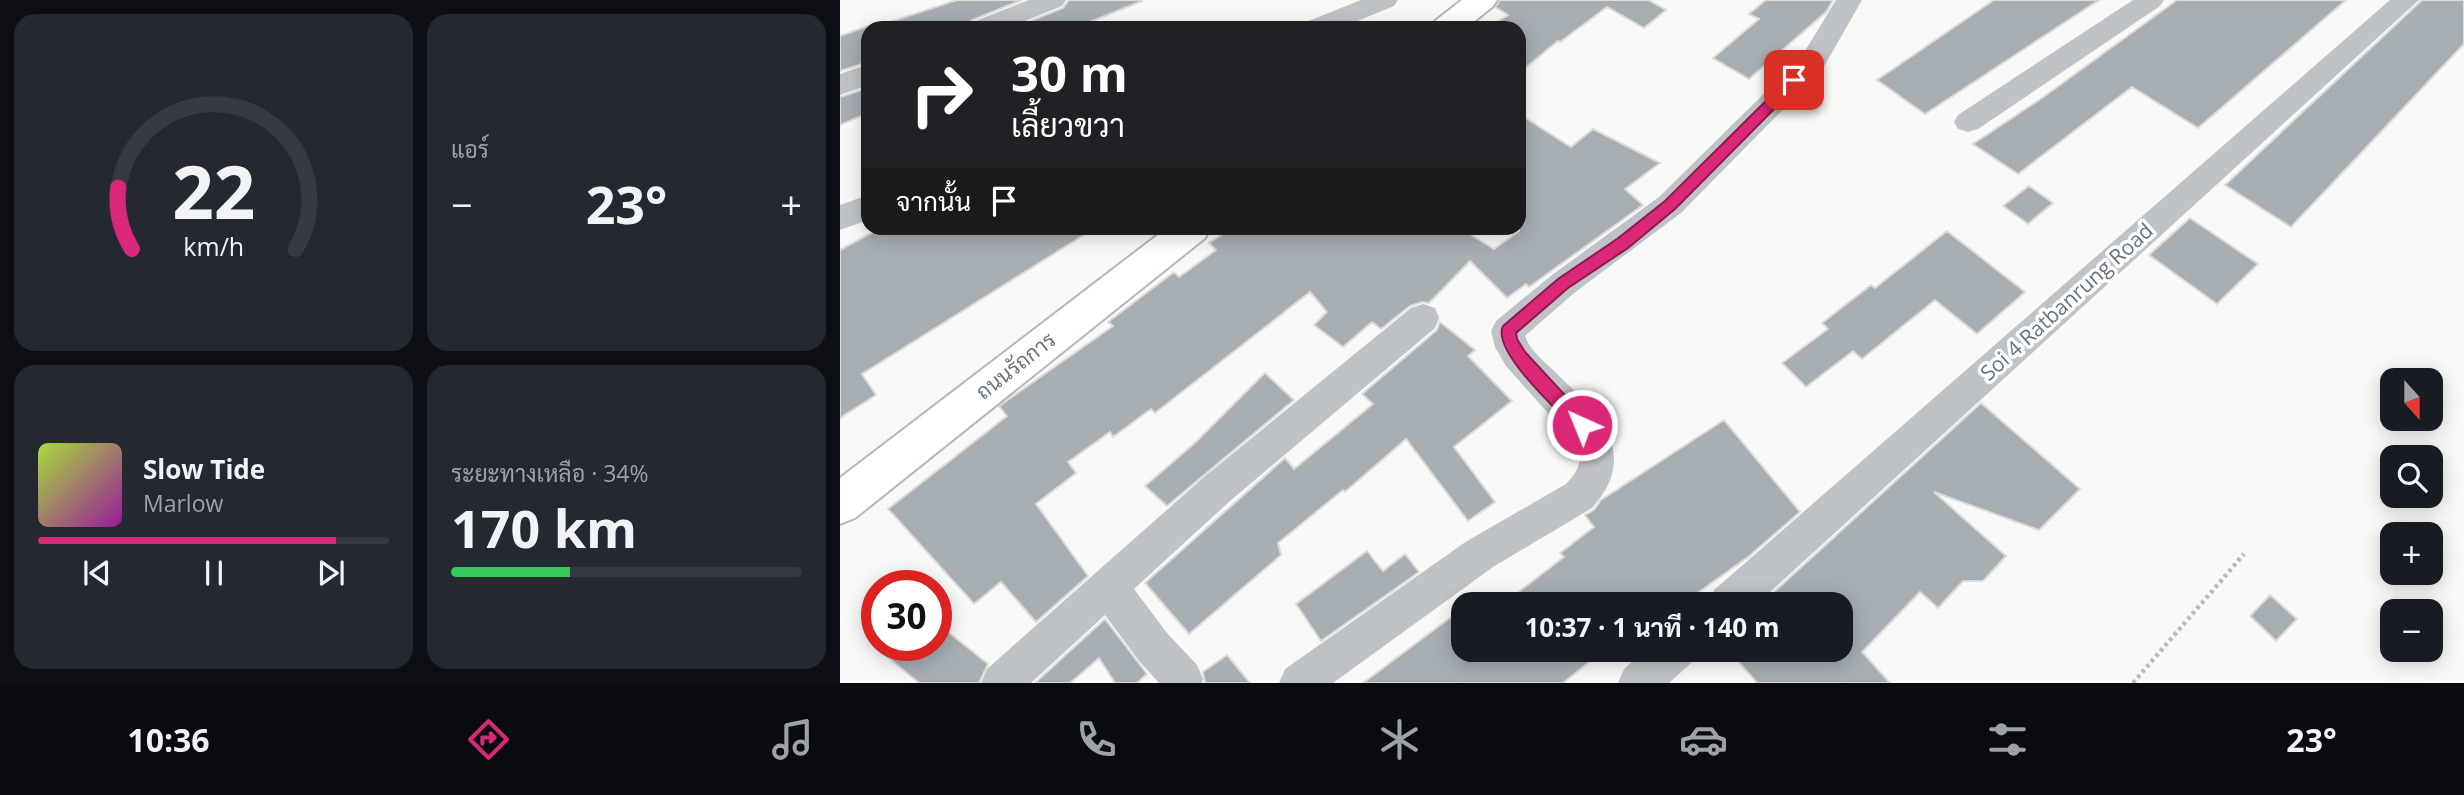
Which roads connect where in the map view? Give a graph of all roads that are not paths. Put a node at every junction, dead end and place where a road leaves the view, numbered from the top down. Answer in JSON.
{"nodes":[{"id":1,"x":1053,"y":0,"type":"edge"},
{"id":2,"x":1385,"y":0,"type":"edge"},
{"id":3,"x":1482,"y":0,"type":"edge"},
{"id":4,"x":1849,"y":0,"type":"edge"},
{"id":5,"x":2151,"y":0,"type":"edge"},
{"id":6,"x":2394,"y":3,"type":"edge"},
{"id":7,"x":1000,"y":21,"type":"edge"},
{"id":8,"x":1332,"y":21,"type":"edge"},
{"id":9,"x":1455,"y":21,"type":"edge"},
{"id":10,"x":861,"y":77,"type":"edge"},
{"id":11,"x":840,"y":85,"type":"edge"},
{"id":12,"x":1968,"y":122,"type":"dead end"},
{"id":13,"x":861,"y":210,"type":"edge"},
{"id":14,"x":840,"y":218,"type":"edge"},
{"id":15,"x":1183,"y":235,"type":"edge"},
{"id":16,"x":1423,"y":318,"type":"dead end"},
{"id":17,"x":840,"y":504,"type":"edge"},
{"id":18,"x":1108,"y":587,"type":"junction"},
{"id":19,"x":1741,"y":592,"type":"edge"},
{"id":20,"x":1662,"y":662,"type":"edge"},
{"id":21,"x":1183,"y":679,"type":"dead end"},
{"id":22,"x":1001,"y":683,"type":"edge"},
{"id":23,"x":1299,"y":683,"type":"edge"},
{"id":24,"x":1638,"y":683,"type":"edge"}],
"edges":[{"from":1,"to":7,"type":"street"},
{"from":2,"to":8,"type":"street"},
{"from":3,"to":9,"type":"street"},
{"from":4,"to":23,"type":"street"},
{"from":5,"to":12,"type":"street"},
{"from":6,"to":19,"type":"street","name":"Soi 4 Ratbanrung Road"},
{"from":10,"to":11,"type":"street"},
{"from":13,"to":14,"type":"street"},
{"from":15,"to":17,"type":"street","name":"ถนนรัถการ"},
{"from":16,"to":18,"type":"street"},
{"from":18,"to":21,"type":"street"},
{"from":18,"to":22,"type":"street"},
{"from":20,"to":24,"type":"street"}]}
